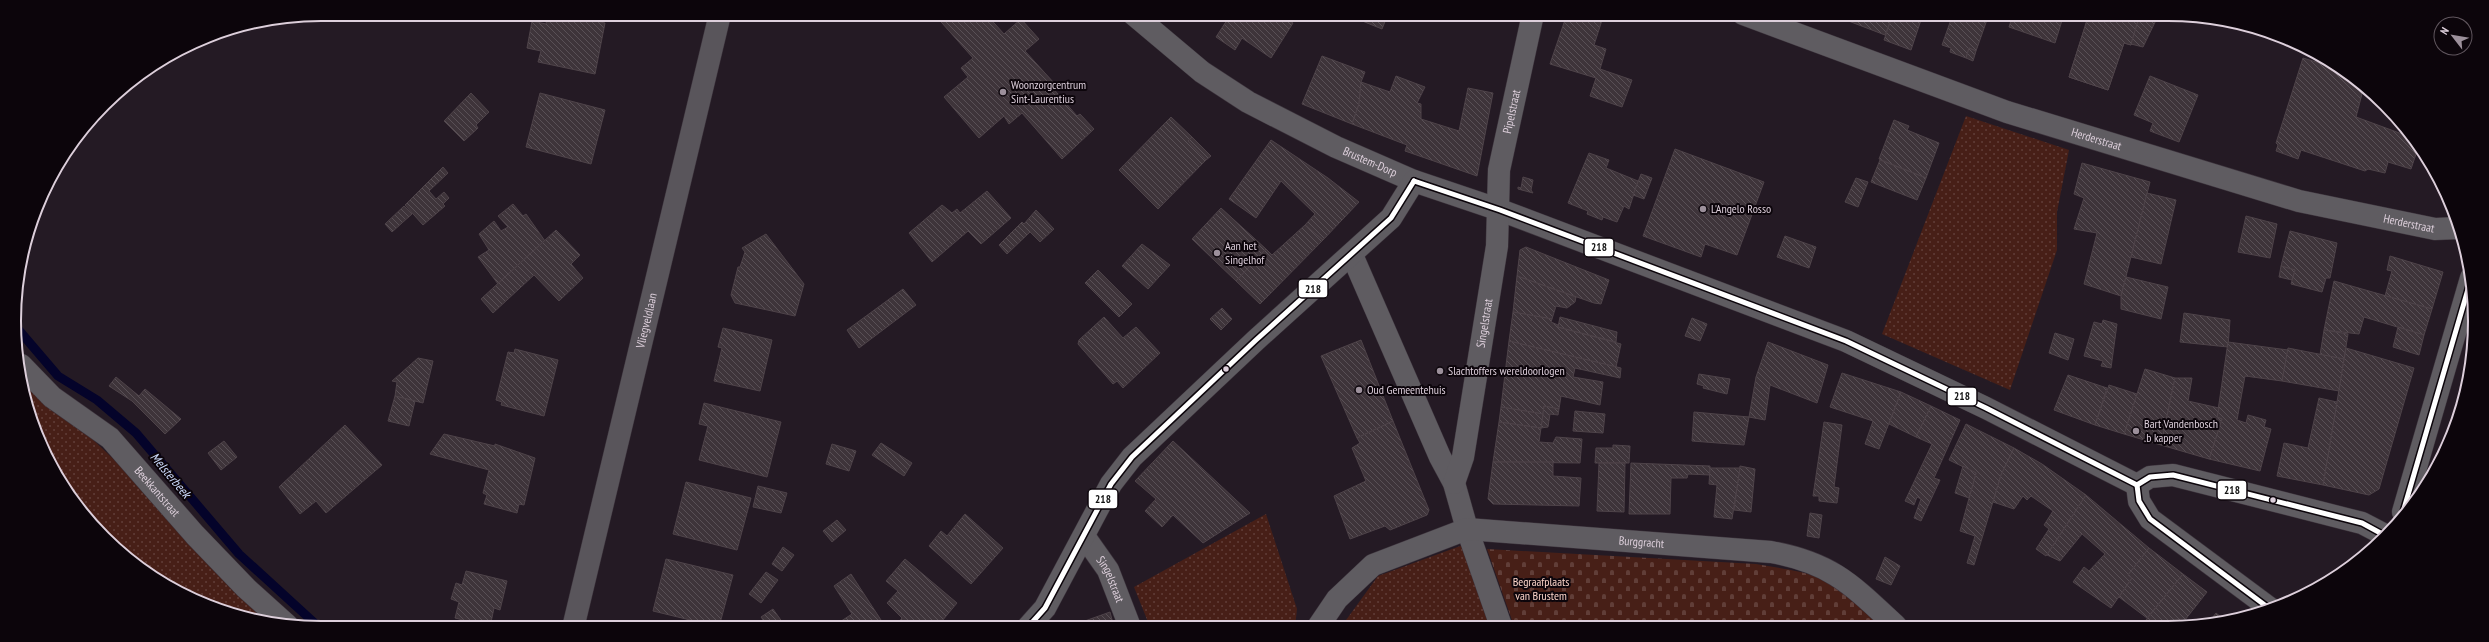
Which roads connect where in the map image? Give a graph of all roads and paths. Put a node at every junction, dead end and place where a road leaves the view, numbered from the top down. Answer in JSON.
{"nodes":[{"id":1,"x":718,"y":21,"type":"edge"},
{"id":2,"x":1141,"y":21,"type":"edge"},
{"id":3,"x":1531,"y":21,"type":"edge"},
{"id":4,"x":1762,"y":21,"type":"edge"},
{"id":5,"x":1414,"y":181,"type":"junction"},
{"id":6,"x":1500,"y":210,"type":"junction"},
{"id":7,"x":2453,"y":228,"type":"edge"},
{"id":8,"x":1352,"y":255,"type":"junction"},
{"id":9,"x":2466,"y":294,"type":"edge"},
{"id":10,"x":25,"y":370,"type":"edge"},
{"id":11,"x":1454,"y":483,"type":"junction"},
{"id":12,"x":2137,"y":485,"type":"junction"},
{"id":13,"x":2405,"y":505,"type":"edge"},
{"id":14,"x":1467,"y":528,"type":"junction"},
{"id":15,"x":2380,"y":533,"type":"edge"},
{"id":16,"x":1084,"y":536,"type":"junction"},
{"id":17,"x":2264,"y":605,"type":"edge"},
{"id":18,"x":279,"y":618,"type":"edge"},
{"id":19,"x":575,"y":621,"type":"edge"},
{"id":20,"x":1033,"y":621,"type":"edge"},
{"id":21,"x":1128,"y":621,"type":"edge"},
{"id":22,"x":1322,"y":621,"type":"edge"},
{"id":23,"x":1499,"y":621,"type":"edge"},
{"id":24,"x":1891,"y":621,"type":"edge"}],
"edges":[{"from":1,"to":19,"type":"main road","name":"Vliegveldlaan"},
{"from":2,"to":5,"type":"street","name":"Brustem-Dorp"},
{"from":3,"to":6,"type":"street","name":"Pipelstraat"},
{"from":4,"to":7,"type":"street","name":"Herderstraat"},
{"from":5,"to":6,"type":"street","name":"Brustem-Dorp"},
{"from":5,"to":8,"type":"street"},
{"from":6,"to":11,"type":"street","name":"Singelstraat"},
{"from":6,"to":12,"type":"street","name":"Brustem-Dorp"},
{"from":8,"to":11,"type":"street"},
{"from":8,"to":16,"type":"street"},
{"from":9,"to":13,"type":"street"},
{"from":10,"to":18,"type":"street","name":"Beekkantstraat"},
{"from":11,"to":14,"type":"street"},
{"from":12,"to":15,"type":"street"},
{"from":12,"to":17,"type":"street"},
{"from":14,"to":22,"type":"street"},
{"from":14,"to":23,"type":"street"},
{"from":14,"to":24,"type":"street","name":"Burggracht"},
{"from":16,"to":20,"type":"street"},
{"from":16,"to":21,"type":"street","name":"Singelstraat"}]}
